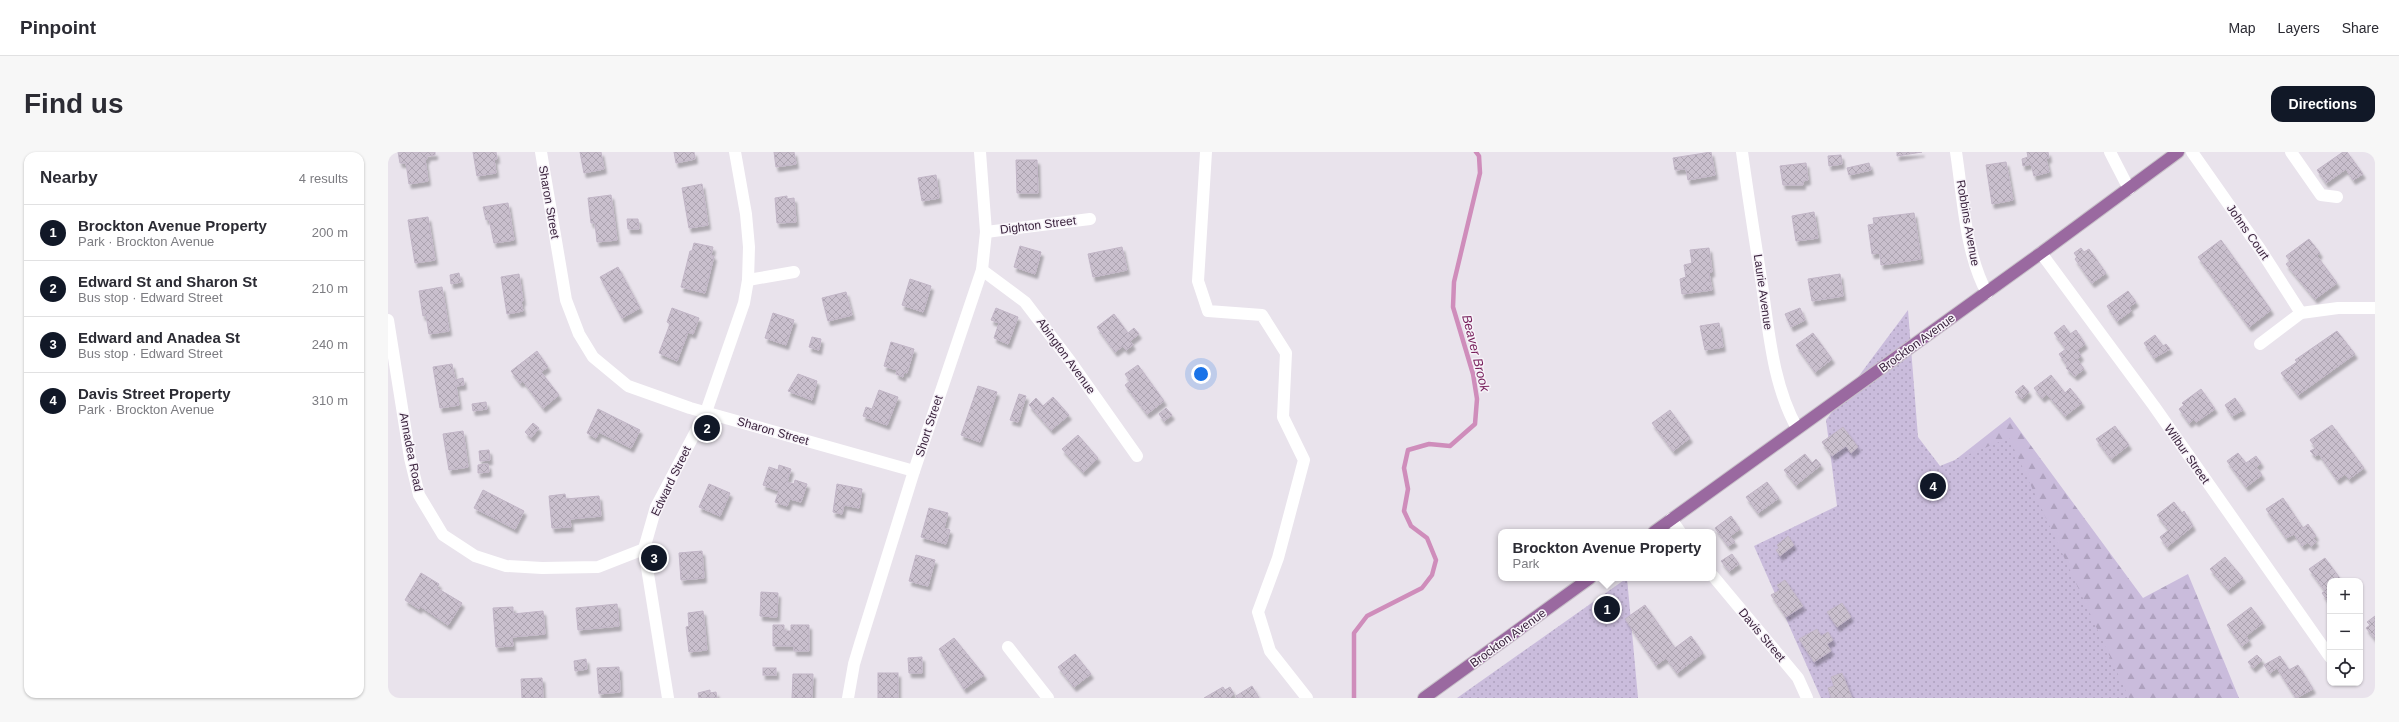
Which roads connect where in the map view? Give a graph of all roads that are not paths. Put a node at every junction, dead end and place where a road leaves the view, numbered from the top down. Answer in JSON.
{"nodes":[{"id":1,"x":541,"y":152,"type":"edge"},
{"id":2,"x":735,"y":152,"type":"edge"},
{"id":3,"x":980,"y":152,"type":"edge"},
{"id":4,"x":1206,"y":152,"type":"edge"},
{"id":5,"x":1742,"y":152,"type":"edge"},
{"id":6,"x":1956,"y":152,"type":"edge"},
{"id":7,"x":2110,"y":152,"type":"edge"},
{"id":8,"x":2178,"y":152,"type":"edge"},
{"id":9,"x":2192,"y":152,"type":"edge"},
{"id":10,"x":2291,"y":152,"type":"edge"},
{"id":11,"x":2129,"y":189,"type":"junction"},
{"id":12,"x":2336,"y":197,"type":"dead end"},
{"id":13,"x":1090,"y":219,"type":"dead end"},
{"id":14,"x":986,"y":232,"type":"junction"},
{"id":15,"x":2041,"y":253,"type":"junction"},
{"id":16,"x":982,"y":270,"type":"junction"},
{"id":17,"x":794,"y":272,"type":"dead end"},
{"id":18,"x":748,"y":280,"type":"junction"},
{"id":19,"x":1987,"y":292,"type":"junction"},
{"id":20,"x":2375,"y":308,"type":"edge"},
{"id":21,"x":2301,"y":313,"type":"junction"},
{"id":22,"x":388,"y":320,"type":"edge"},
{"id":23,"x":2260,"y":344,"type":"dead end"},
{"id":24,"x":706,"y":412,"type":"junction"},
{"id":25,"x":1797,"y":428,"type":"junction"},
{"id":26,"x":1137,"y":456,"type":"dead end"},
{"id":27,"x":914,"y":471,"type":"junction"},
{"id":28,"x":1671,"y":520,"type":"junction"},
{"id":29,"x":1658,"y":529,"type":"edge"},
{"id":30,"x":1678,"y":529,"type":"edge"},
{"id":31,"x":644,"y":549,"type":"junction"},
{"id":32,"x":1716,"y":580,"type":"edge"},
{"id":33,"x":1586,"y":581,"type":"edge"},
{"id":34,"x":1008,"y":647,"type":"dead end"},
{"id":35,"x":2327,"y":653,"type":"edge"},
{"id":36,"x":668,"y":698,"type":"edge"},
{"id":37,"x":848,"y":698,"type":"edge"},
{"id":38,"x":1048,"y":698,"type":"edge"},
{"id":39,"x":1307,"y":698,"type":"edge"},
{"id":40,"x":1424,"y":698,"type":"edge"},
{"id":41,"x":1807,"y":698,"type":"edge"}],
"edges":[{"from":1,"to":24,"type":"street","name":"Sharon Street"},
{"from":2,"to":18,"type":"street","name":"Edward Street"},
{"from":3,"to":14,"type":"street","name":"Short Street"},
{"from":4,"to":39,"type":"street"},
{"from":5,"to":25,"type":"street","name":"Laurie Avenue"},
{"from":6,"to":19,"type":"street","name":"Robbins Avenue"},
{"from":7,"to":11,"type":"street"},
{"from":8,"to":11,"type":"main road","name":"Brockton Avenue"},
{"from":9,"to":21,"type":"street","name":"Johns Court"},
{"from":10,"to":12,"type":"street"},
{"from":11,"to":15,"type":"main road","name":"Brockton Avenue"},
{"from":13,"to":14,"type":"street","name":"Dighton Street"},
{"from":14,"to":16,"type":"street","name":"Short Street"},
{"from":15,"to":19,"type":"main road","name":"Brockton Avenue"},
{"from":15,"to":35,"type":"street","name":"Wilbur Street"},
{"from":16,"to":26,"type":"street","name":"Abington Avenue"},
{"from":16,"to":27,"type":"street","name":"Short Street"},
{"from":17,"to":18,"type":"street"},
{"from":18,"to":24,"type":"street","name":"Edward Street"},
{"from":19,"to":25,"type":"main road","name":"Brockton Avenue"},
{"from":20,"to":21,"type":"street"},
{"from":21,"to":23,"type":"street"},
{"from":22,"to":31,"type":"street","name":"Annadea Road"},
{"from":24,"to":27,"type":"street","name":"Sharon Street"},
{"from":24,"to":31,"type":"street","name":"Edward Street"},
{"from":25,"to":28,"type":"main road","name":"Brockton Avenue"},
{"from":27,"to":37,"type":"street","name":"Short Street"},
{"from":28,"to":29,"type":"main road","name":"Brockton Avenue"},
{"from":28,"to":30,"type":"street"},
{"from":31,"to":36,"type":"street","name":"Edward Street"},
{"from":32,"to":41,"type":"street","name":"Davis Street"},
{"from":33,"to":40,"type":"main road","name":"Brockton Avenue"},
{"from":34,"to":38,"type":"street"}]}
